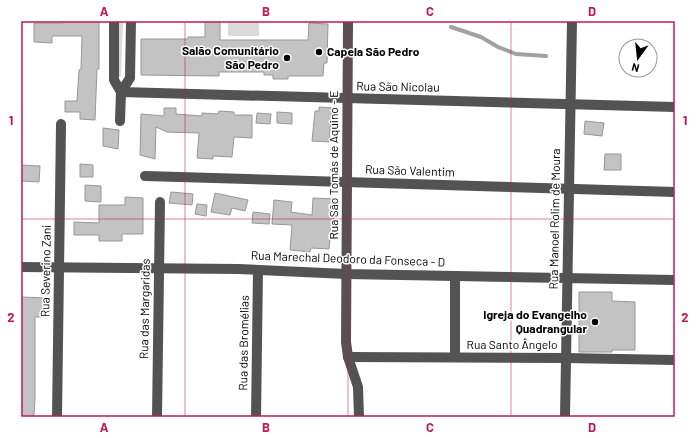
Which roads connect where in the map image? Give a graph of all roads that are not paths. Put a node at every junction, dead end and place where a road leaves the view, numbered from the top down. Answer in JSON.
{"nodes":[{"id":1,"x":114,"y":21,"type":"edge"},
{"id":2,"x":131,"y":21,"type":"edge"},
{"id":3,"x":348,"y":21,"type":"edge"},
{"id":4,"x":572,"y":21,"type":"edge"},
{"id":5,"x":121,"y":92,"type":"junction"},
{"id":6,"x":347,"y":99,"type":"junction"},
{"id":7,"x":570,"y":104,"type":"junction"},
{"id":8,"x":675,"y":107,"type":"edge"},
{"id":9,"x":120,"y":121,"type":"dead end"},
{"id":10,"x":61,"y":124,"type":"dead end"},
{"id":11,"x":145,"y":176,"type":"dead end"},
{"id":12,"x":346,"y":182,"type":"junction"},
{"id":13,"x":569,"y":188,"type":"junction"},
{"id":14,"x":675,"y":192,"type":"edge"},
{"id":15,"x":160,"y":202,"type":"dead end"},
{"id":16,"x":21,"y":267,"type":"edge"},
{"id":17,"x":60,"y":268,"type":"junction"},
{"id":18,"x":159,"y":269,"type":"junction"},
{"id":19,"x":258,"y":270,"type":"junction"},
{"id":20,"x":346,"y":274,"type":"junction"},
{"id":21,"x":455,"y":276,"type":"junction"},
{"id":22,"x":568,"y":278,"type":"junction"},
{"id":23,"x":675,"y":280,"type":"edge"},
{"id":24,"x":348,"y":357,"type":"junction"},
{"id":25,"x":455,"y":358,"type":"junction"},
{"id":26,"x":566,"y":358,"type":"junction"},
{"id":27,"x":675,"y":360,"type":"edge"},
{"id":28,"x":57,"y":417,"type":"edge"},
{"id":29,"x":156,"y":417,"type":"edge"},
{"id":30,"x":256,"y":417,"type":"edge"},
{"id":31,"x":359,"y":417,"type":"edge"},
{"id":32,"x":566,"y":417,"type":"edge"}],
"edges":[{"from":1,"to":5,"type":"street"},
{"from":2,"to":5,"type":"street"},
{"from":3,"to":6,"type":"street","name":"Rua São Tomás de Aquino - E"},
{"from":4,"to":7,"type":"street","name":"Rua Manoel Rolim de Moura"},
{"from":5,"to":6,"type":"street","name":"Rua São Nicolau"},
{"from":5,"to":9,"type":"street"},
{"from":6,"to":7,"type":"street","name":"Rua São Nicolau"},
{"from":6,"to":12,"type":"street","name":"Rua São Tomás de Aquino - E"},
{"from":7,"to":8,"type":"street","name":"Rua São Nicolau"},
{"from":7,"to":13,"type":"street","name":"Rua Manoel Rolim de Moura"},
{"from":10,"to":17,"type":"street","name":"Rua Severino Zani"},
{"from":11,"to":12,"type":"street","name":"Rua São Valentim"},
{"from":12,"to":13,"type":"street","name":"Rua São Valentim"},
{"from":12,"to":20,"type":"street","name":"Rua São Tomás de Aquino - E"},
{"from":13,"to":14,"type":"street","name":"Rua São Valentim"},
{"from":13,"to":22,"type":"street","name":"Rua Manoel Rolim de Moura"},
{"from":15,"to":18,"type":"street","name":"Rua das Margaridas"},
{"from":16,"to":17,"type":"street","name":"Rua Marechal Deodoro da Fonseca - D"},
{"from":17,"to":18,"type":"street","name":"Rua Marechal Deodoro da Fonseca - D"},
{"from":17,"to":28,"type":"street","name":"Rua Severino Zani"},
{"from":18,"to":19,"type":"street","name":"Rua Marechal Deodoro da Fonseca - D"},
{"from":18,"to":29,"type":"street","name":"Rua das Margaridas"},
{"from":19,"to":20,"type":"street","name":"Rua Marechal Deodoro da Fonseca - D"},
{"from":19,"to":30,"type":"street","name":"Rua das Bromélias"},
{"from":20,"to":21,"type":"street","name":"Rua Marechal Deodoro da Fonseca - D"},
{"from":20,"to":24,"type":"street","name":"Rua São Tomás de Aquino - E"},
{"from":21,"to":22,"type":"street","name":"Rua Marechal Deodoro da Fonseca - D"},
{"from":21,"to":25,"type":"street"},
{"from":22,"to":23,"type":"street","name":"Rua Marechal Deodoro da Fonseca - D"},
{"from":22,"to":26,"type":"street","name":"Rua Manoel Rolim de Moura"},
{"from":24,"to":25,"type":"street","name":"Rua Santo Ângelo"},
{"from":24,"to":31,"type":"street","name":"Rua São Tomás de Aquino - E"},
{"from":25,"to":26,"type":"street","name":"Rua Santo Ângelo"},
{"from":26,"to":27,"type":"street","name":"Rua Santo Ângelo"},
{"from":26,"to":32,"type":"street","name":"Rua Manoel Rolim de Moura"}]}
